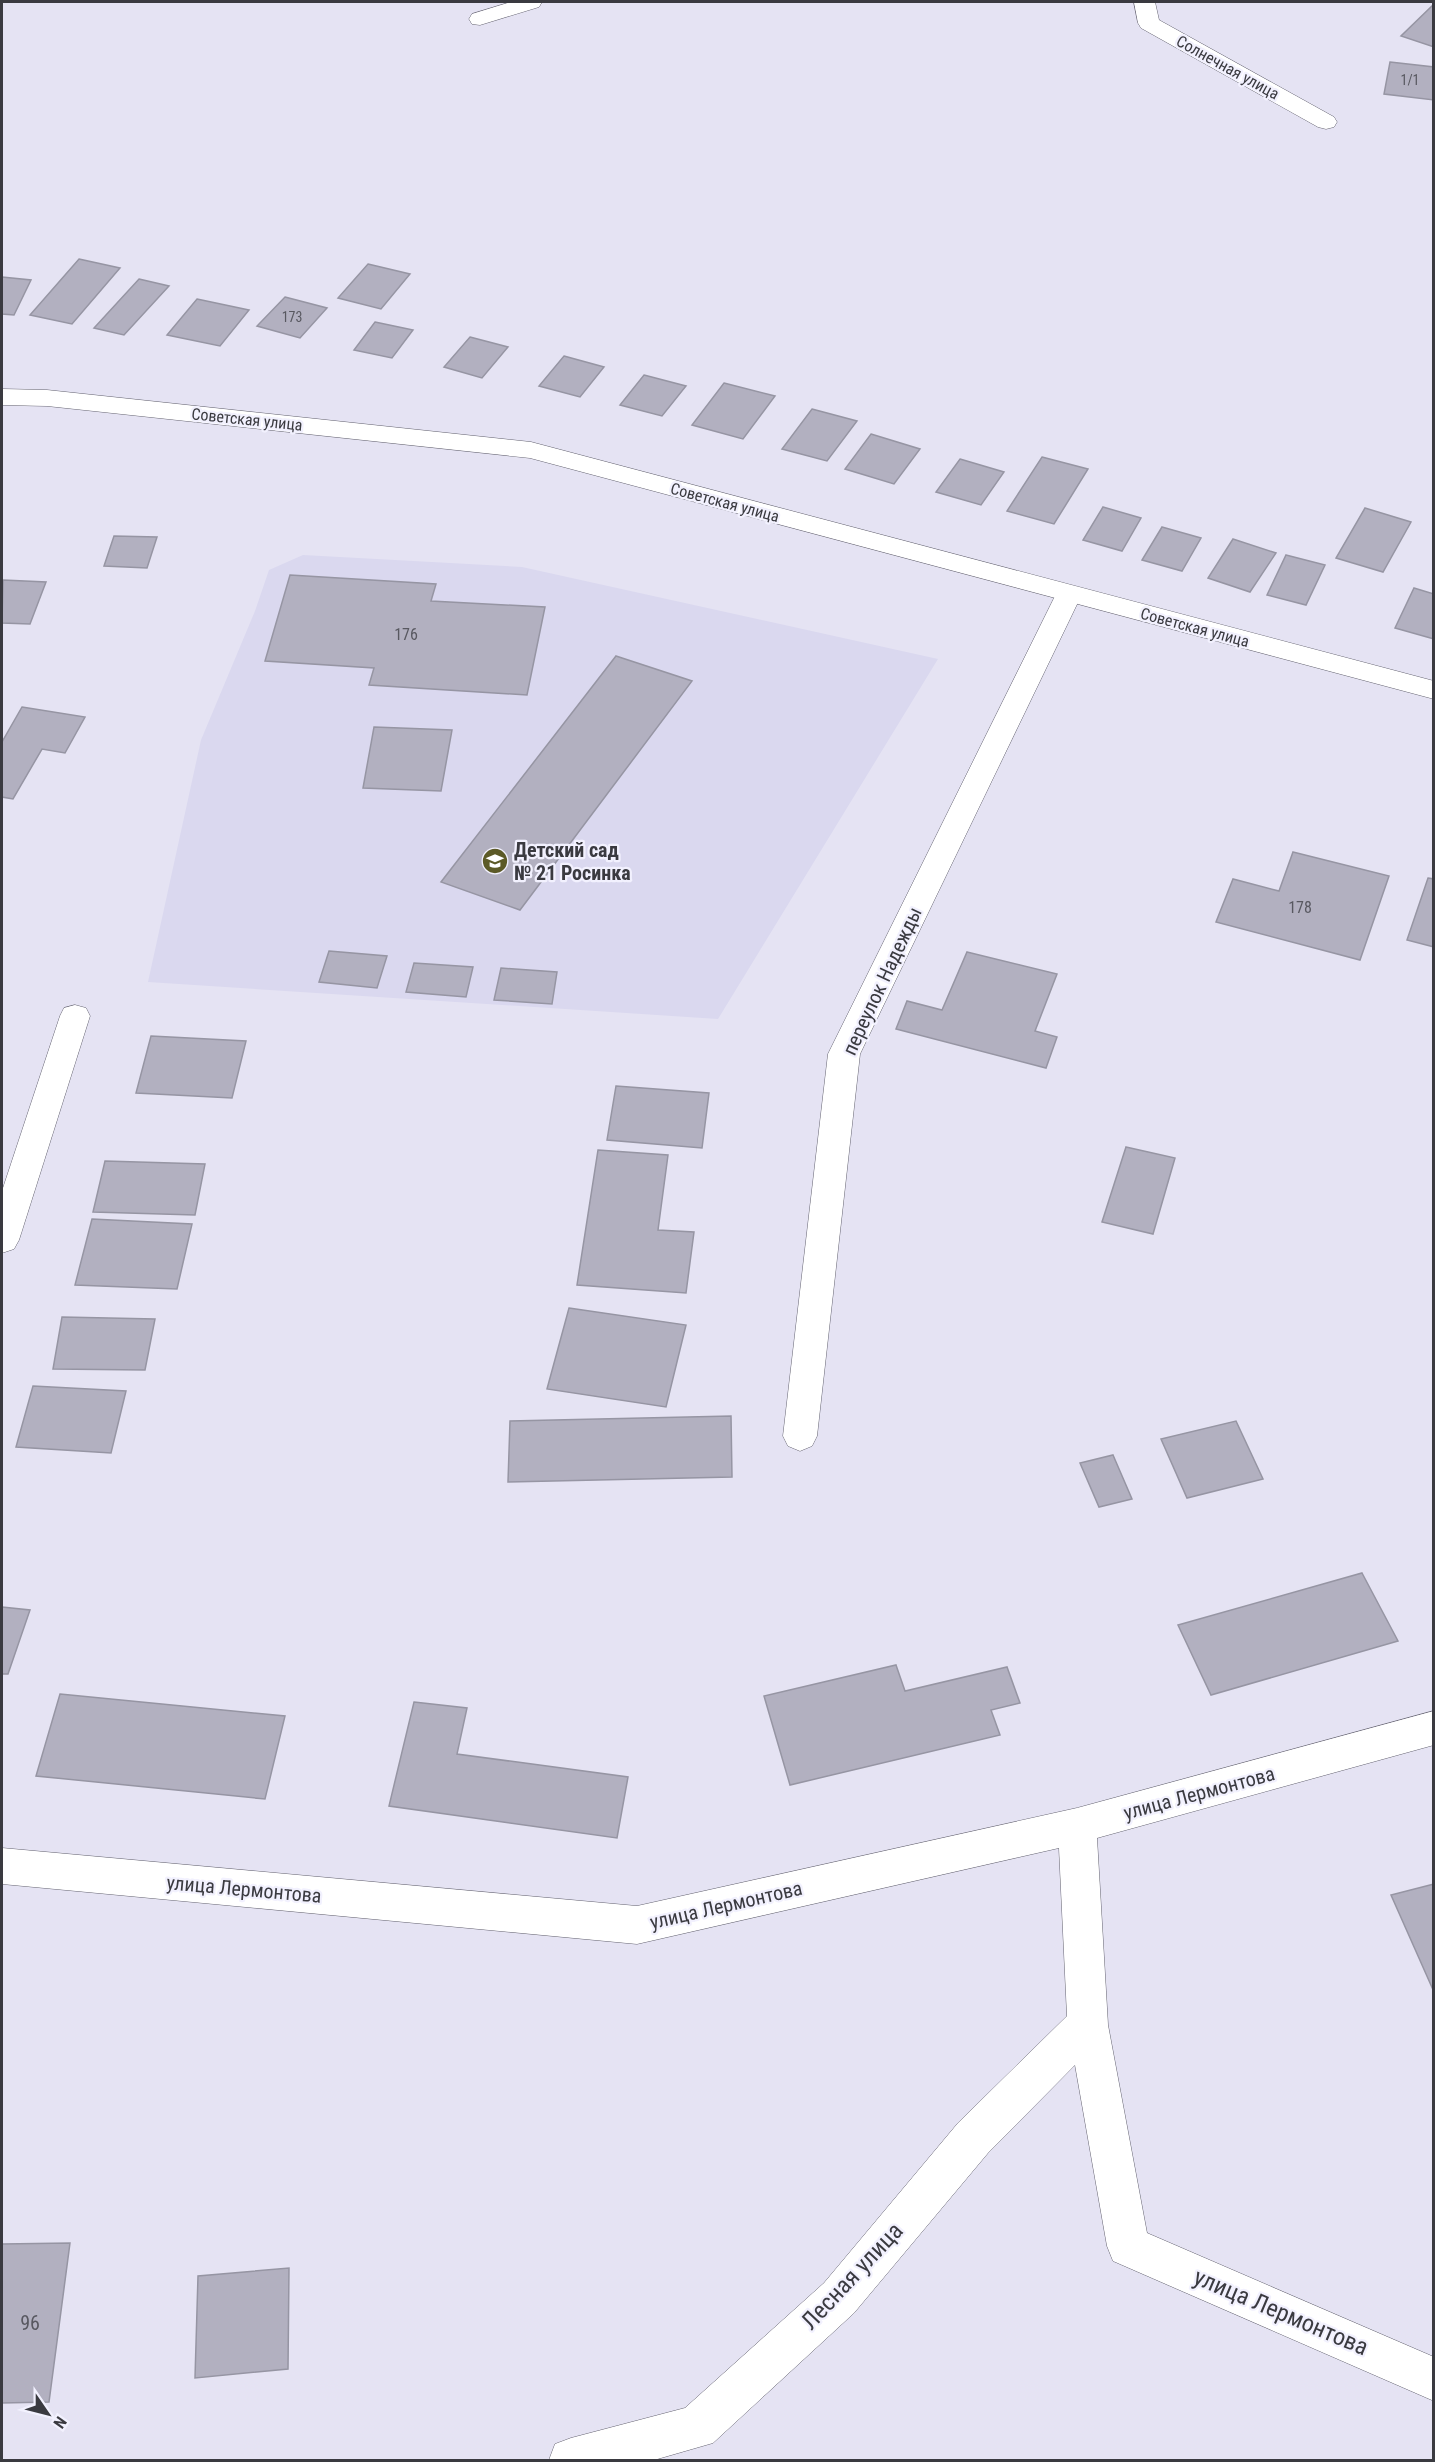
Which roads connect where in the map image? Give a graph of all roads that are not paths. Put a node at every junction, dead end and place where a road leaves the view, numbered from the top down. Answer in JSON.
{"nodes":[{"id":1,"x":531,"y":2,"type":"edge"},
{"id":2,"x":1145,"y":2,"type":"edge"},
{"id":3,"x":480,"y":19,"type":"dead end"},
{"id":4,"x":1326,"y":122,"type":"dead end"},
{"id":5,"x":2,"y":397,"type":"edge"},
{"id":6,"x":1070,"y":594,"type":"junction"},
{"id":7,"x":1434,"y":690,"type":"edge"},
{"id":8,"x":75,"y":1016,"type":"dead end"},
{"id":9,"x":2,"y":1240,"type":"edge"},
{"id":10,"x":800,"y":1436,"type":"dead end"},
{"id":11,"x":1434,"y":1728,"type":"edge"},
{"id":12,"x":1077,"y":1826,"type":"junction"},
{"id":13,"x":2,"y":1866,"type":"edge"},
{"id":14,"x":1089,"y":2023,"type":"junction"},
{"id":15,"x":1434,"y":2379,"type":"edge"},
{"id":16,"x":571,"y":2460,"type":"edge"}],
"edges":[{"from":1,"to":3,"type":"street"},
{"from":2,"to":4,"type":"street","name":"Солнечная улица"},
{"from":5,"to":6,"type":"street","name":"Советская улица"},
{"from":6,"to":7,"type":"street","name":"Советская улица"},
{"from":6,"to":10,"type":"street","name":"переулок Надежды"},
{"from":8,"to":9,"type":"street"},
{"from":11,"to":12,"type":"street","name":"улица Лермонтова"},
{"from":12,"to":13,"type":"street","name":"улица Лермонтова"},
{"from":12,"to":14,"type":"street"},
{"from":14,"to":15,"type":"street","name":"улица Лермонтова"},
{"from":14,"to":16,"type":"street","name":"Лесная улица"}]}
